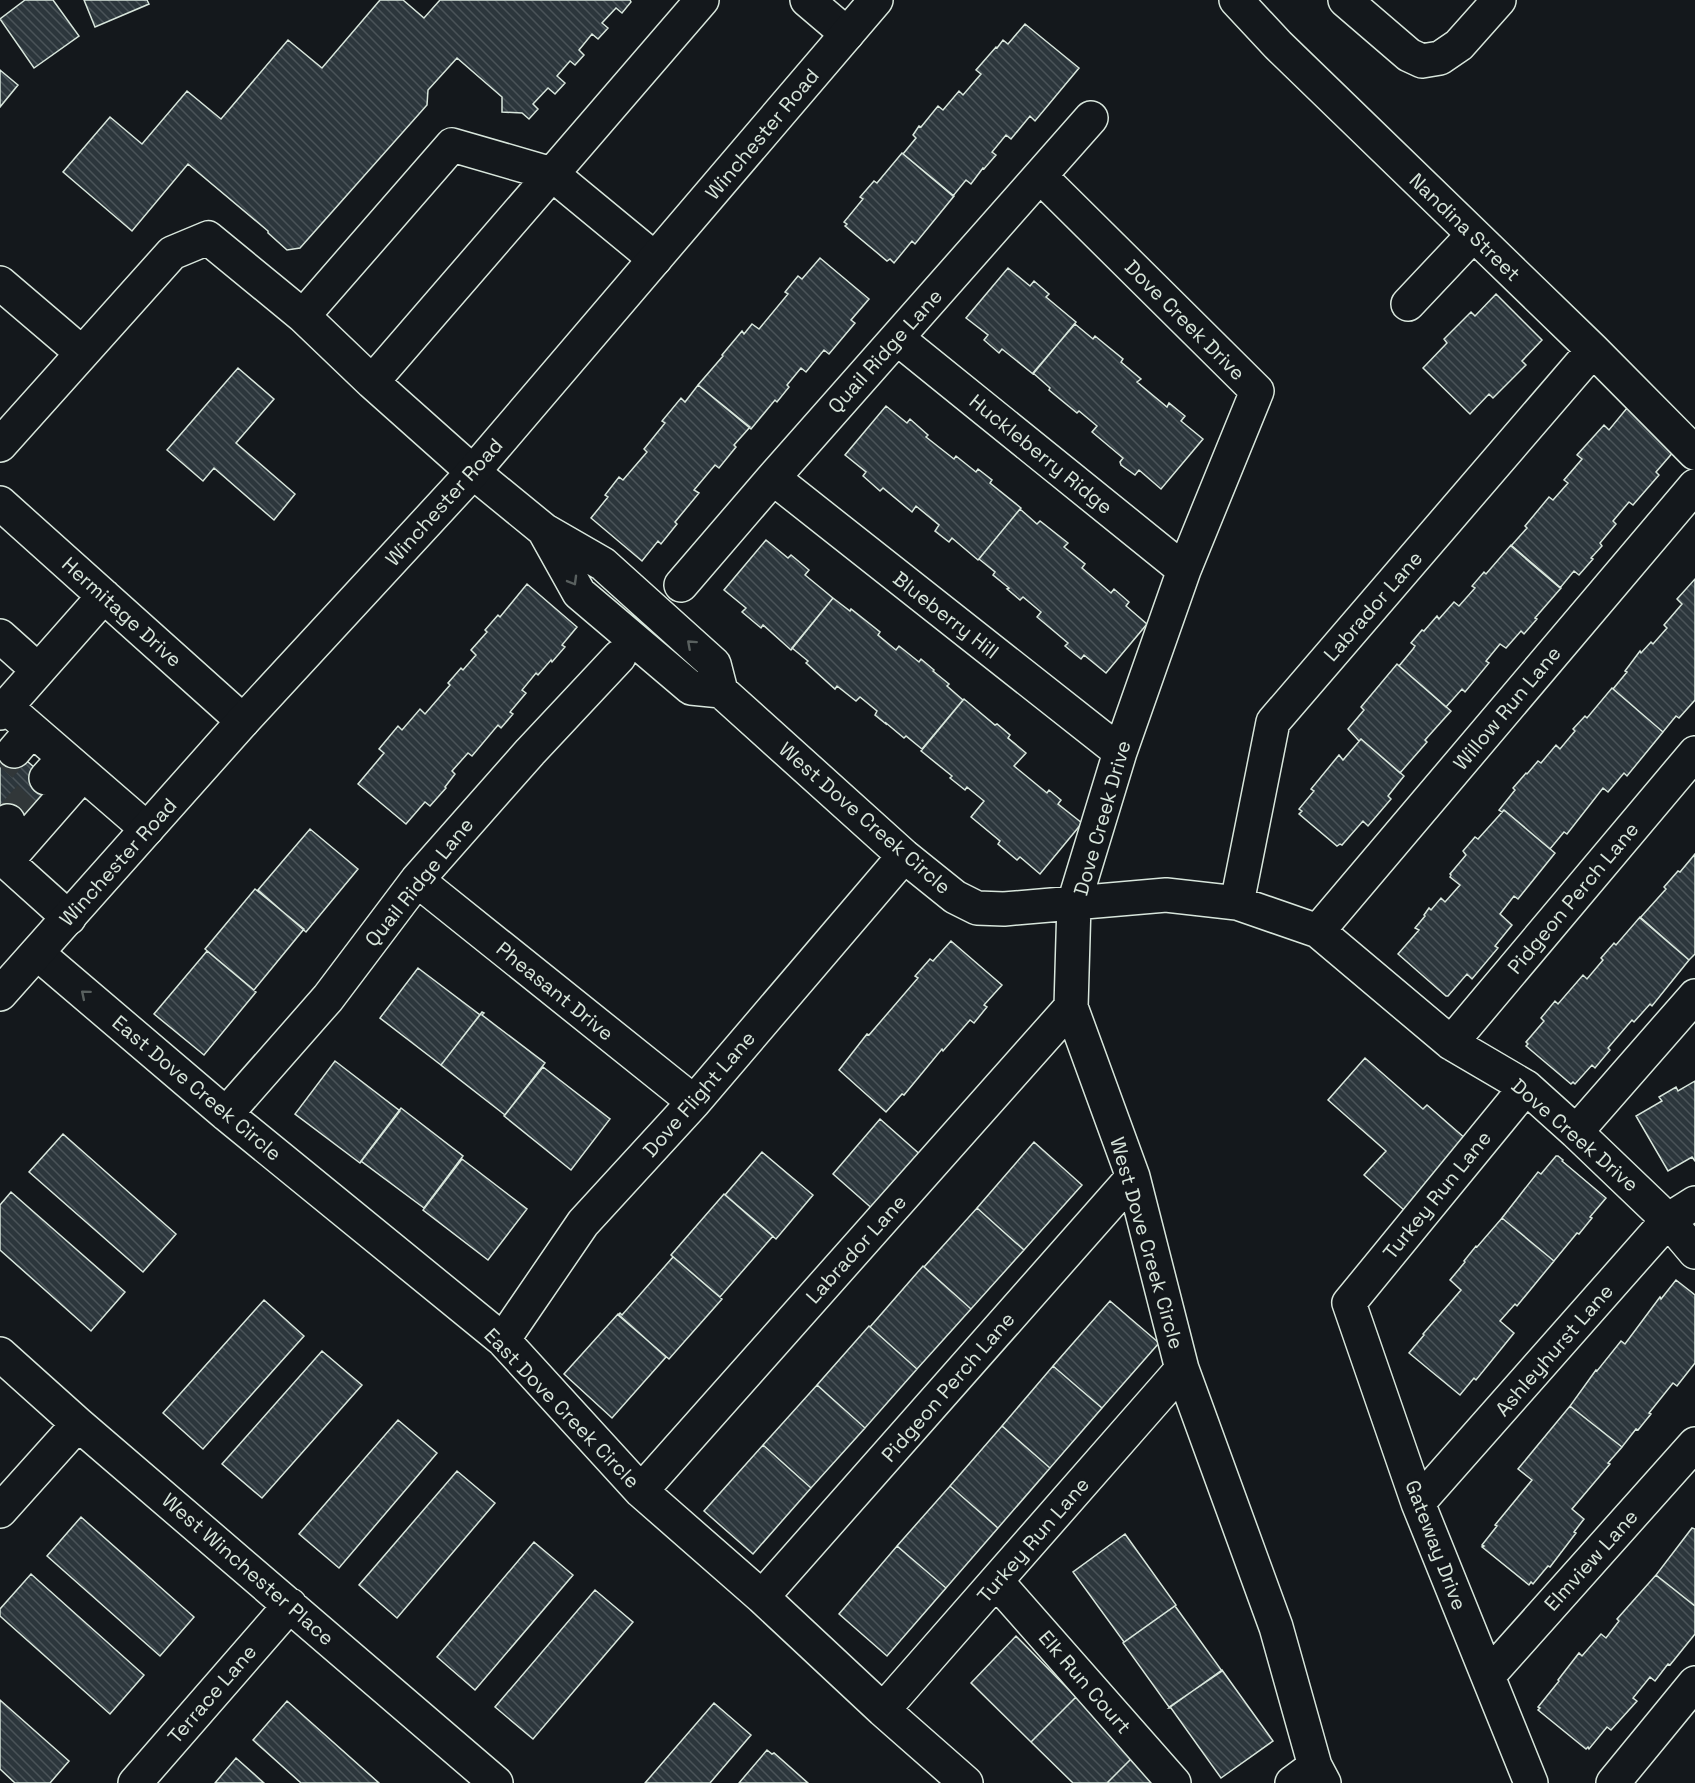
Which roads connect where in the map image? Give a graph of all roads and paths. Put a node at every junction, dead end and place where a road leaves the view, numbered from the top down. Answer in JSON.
{"nodes":[{"id":1,"x":702,"y":0,"type":"edge"},
{"id":2,"x":807,"y":0,"type":"edge"},
{"id":3,"x":876,"y":0,"type":"edge"},
{"id":4,"x":1236,"y":0,"type":"edge"},
{"id":5,"x":1345,"y":0,"type":"edge"},
{"id":6,"x":1499,"y":0,"type":"edge"},
{"id":7,"x":847,"y":34,"type":"junction"},
{"id":8,"x":1091,"y":118,"type":"dead end"},
{"id":9,"x":552,"y":174,"type":"junction"},
{"id":10,"x":1041,"y":176,"type":"junction"},
{"id":11,"x":1473,"y":235,"type":"junction"},
{"id":12,"x":655,"y":259,"type":"junction"},
{"id":13,"x":0,"y":283,"type":"edge"},
{"id":14,"x":1408,"y":304,"type":"dead end"},
{"id":15,"x":303,"y":316,"type":"junction"},
{"id":16,"x":897,"y":338,"type":"junction"},
{"id":17,"x":1593,"y":350,"type":"junction"},
{"id":18,"x":82,"y":353,"type":"junction"},
{"id":19,"x":372,"y":382,"type":"junction"},
{"id":20,"x":0,"y":445,"type":"edge"},
{"id":21,"x":1695,"y":453,"type":"edge"},
{"id":22,"x":474,"y":472,"type":"junction"},
{"id":23,"x":773,"y":478,"type":"junction"},
{"id":24,"x":1695,"y":486,"type":"edge"},
{"id":25,"x":0,"y":503,"type":"edge"},
{"id":26,"x":544,"y":530,"type":"junction"},
{"id":27,"x":1184,"y":570,"type":"junction"},
{"id":28,"x":681,"y":585,"type":"dead end"},
{"id":29,"x":104,"y":596,"type":"junction"},
{"id":30,"x":658,"y":613,"type":"junction"},
{"id":31,"x":0,"y":636,"type":"edge"},
{"id":32,"x":627,"y":648,"type":"junction"},
{"id":33,"x":38,"y":670,"type":"junction"},
{"id":34,"x":721,"y":691,"type":"junction"},
{"id":35,"x":3,"y":710,"type":"edge"},
{"id":36,"x":243,"y":721,"type":"junction"},
{"id":37,"x":1120,"y":752,"type":"junction"},
{"id":38,"x":1695,"y":753,"type":"edge"},
{"id":39,"x":45,"y":757,"type":"junction"},
{"id":40,"x":147,"y":829,"type":"junction"},
{"id":41,"x":904,"y":856,"type":"junction"},
{"id":42,"x":3,"y":859,"type":"edge"},
{"id":43,"x":417,"y":880,"type":"junction"},
{"id":44,"x":1074,"y":903,"type":"junction"},
{"id":45,"x":1237,"y":903,"type":"junction"},
{"id":46,"x":69,"y":918,"type":"junction"},
{"id":47,"x":1318,"y":931,"type":"junction"},
{"id":48,"x":37,"y":953,"type":"junction"},
{"id":49,"x":0,"y":994,"type":"edge"},
{"id":50,"x":1695,"y":996,"type":"edge"},
{"id":51,"x":1071,"y":1007,"type":"junction"},
{"id":52,"x":1450,"y":1043,"type":"junction"},
{"id":53,"x":1526,"y":1087,"type":"junction"},
{"id":54,"x":694,"y":1102,"type":"junction"},
{"id":55,"x":226,"y":1114,"type":"junction"},
{"id":56,"x":1576,"y":1132,"type":"junction"},
{"id":57,"x":1133,"y":1177,"type":"junction"},
{"id":58,"x":1682,"y":1211,"type":"edge"},
{"id":59,"x":1695,"y":1252,"type":"edge"},
{"id":60,"x":1349,"y":1303,"type":"joint"},
{"id":61,"x":503,"y":1340,"type":"junction"},
{"id":62,"x":0,"y":1354,"type":"edge"},
{"id":63,"x":1182,"y":1370,"type":"junction"},
{"id":64,"x":78,"y":1424,"type":"junction"},
{"id":65,"x":1695,"y":1444,"type":"edge"},
{"id":66,"x":641,"y":1491,"type":"junction"},
{"id":67,"x":1419,"y":1503,"type":"junction"},
{"id":68,"x":0,"y":1510,"type":"edge"},
{"id":69,"x":997,"y":1582,"type":"junction"},
{"id":70,"x":762,"y":1597,"type":"junction"},
{"id":71,"x":290,"y":1605,"type":"junction"},
{"id":72,"x":1488,"y":1676,"type":"junction"},
{"id":73,"x":1695,"y":1683,"type":"edge"},
{"id":74,"x":883,"y":1710,"type":"junction"},
{"id":75,"x":1310,"y":1778,"type":"edge"},
{"id":76,"x":135,"y":1783,"type":"edge"},
{"id":77,"x":496,"y":1783,"type":"edge"},
{"id":78,"x":966,"y":1783,"type":"edge"},
{"id":79,"x":1174,"y":1783,"type":"edge"},
{"id":80,"x":1532,"y":1783,"type":"edge"},
{"id":81,"x":1613,"y":1783,"type":"edge"}],
"edges":[{"from":1,"to":9,"type":"street"},
{"from":2,"to":7,"type":"street"},
{"from":3,"to":7,"type":"street","name":"Winchester Road"},
{"from":4,"to":11,"type":"street","name":"Nandina Street"},
{"from":5,"to":6,"type":"street"},
{"from":7,"to":12,"type":"street","name":"Winchester Road"},
{"from":8,"to":10,"type":"street","name":"Quail Ridge Lane"},
{"from":9,"to":12,"type":"street"},
{"from":9,"to":15,"type":"street"},
{"from":9,"to":19,"type":"street"},
{"from":10,"to":16,"type":"street","name":"Quail Ridge Lane"},
{"from":10,"to":27,"type":"street","name":"Dove Creek Drive"},
{"from":11,"to":14,"type":"street"},
{"from":11,"to":17,"type":"street","name":"Nandina Street"},
{"from":12,"to":22,"type":"street","name":"Winchester Road"},
{"from":13,"to":18,"type":"street"},
{"from":15,"to":18,"type":"street"},
{"from":15,"to":19,"type":"street"},
{"from":16,"to":23,"type":"street","name":"Quail Ridge Lane"},
{"from":16,"to":27,"type":"street","name":"Huckleberry Ridge"},
{"from":17,"to":21,"type":"street","name":"Nandina Street"},
{"from":17,"to":45,"type":"street","name":"Labrador Lane"},
{"from":18,"to":20,"type":"street"},
{"from":19,"to":22,"type":"street"},
{"from":22,"to":26,"type":"street"},
{"from":22,"to":36,"type":"street","name":"Winchester Road"},
{"from":23,"to":28,"type":"street","name":"Quail Ridge Lane"},
{"from":23,"to":37,"type":"street","name":"Blueberry Hill"},
{"from":24,"to":47,"type":"street","name":"Willow Run Lane"},
{"from":25,"to":29,"type":"street","name":"Hermitage Drive"},
{"from":26,"to":30,"type":"street"},
{"from":26,"to":32,"type":"street","one_way":true},
{"from":27,"to":37,"type":"street","name":"Dove Creek Drive"},
{"from":29,"to":33,"type":"street"},
{"from":29,"to":36,"type":"street","name":"Hermitage Drive"},
{"from":30,"to":32,"type":"street","name":"Quail Ridge Lane"},
{"from":34,"to":30,"type":"street","one_way":true},
{"from":31,"to":33,"type":"street"},
{"from":32,"to":34,"type":"street"},
{"from":32,"to":43,"type":"street","name":"Quail Ridge Lane"},
{"from":33,"to":35,"type":"street"},
{"from":34,"to":41,"type":"street","name":"West Dove Creek Circle"},
{"from":35,"to":39,"type":"street"},
{"from":36,"to":40,"type":"street","name":"Winchester Road"},
{"from":37,"to":44,"type":"street","name":"Dove Creek Drive"},
{"from":38,"to":52,"type":"street","name":"Pidgeon Perch Lane"},
{"from":39,"to":40,"type":"street"},
{"from":39,"to":42,"type":"street"},
{"from":40,"to":46,"type":"street","name":"Winchester Road"},
{"from":41,"to":44,"type":"street","name":"West Dove Creek Circle"},
{"from":41,"to":54,"type":"street","name":"Dove Flight Lane"},
{"from":42,"to":46,"type":"street"},
{"from":43,"to":54,"type":"street","name":"Pheasant Drive"},
{"from":43,"to":55,"type":"street","name":"Quail Ridge Lane"},
{"from":44,"to":45,"type":"street","name":"Dove Creek Drive"},
{"from":44,"to":51,"type":"street","name":"West Dove Creek Circle"},
{"from":45,"to":47,"type":"street","name":"Dove Creek Drive"},
{"from":46,"to":48,"type":"street","name":"Winchester Road"},
{"from":47,"to":52,"type":"street","name":"Dove Creek Drive"},
{"from":48,"to":49,"type":"street","name":"Winchester Road"},
{"from":55,"to":48,"type":"street","name":"East Dove Creek Circle","one_way":true},
{"from":50,"to":56,"type":"street"},
{"from":51,"to":57,"type":"street","name":"West Dove Creek Circle"},
{"from":51,"to":66,"type":"street","name":"Labrador Lane"},
{"from":52,"to":53,"type":"street","name":"Dove Creek Drive"},
{"from":53,"to":56,"type":"street","name":"Dove Creek Drive"},
{"from":53,"to":60,"type":"street","name":"Turkey Run Lane"},
{"from":54,"to":61,"type":"street","name":"Dove Flight Lane"},
{"from":55,"to":61,"type":"street","name":"East Dove Creek Circle"},
{"from":56,"to":58,"type":"street","name":"Dove Creek Drive"},
{"from":57,"to":63,"type":"street","name":"West Dove Creek Circle"},
{"from":57,"to":70,"type":"street","name":"Pidgeon Perch Lane"},
{"from":58,"to":59,"type":"street","name":"Dove Creek Drive"},
{"from":58,"to":67,"type":"street","name":"Ashleyhurst Lane"},
{"from":60,"to":67,"type":"street","name":"Gateway Drive"},
{"from":61,"to":66,"type":"street","name":"East Dove Creek Circle"},
{"from":62,"to":64,"type":"street","name":"West Winchester Place"},
{"from":63,"to":69,"type":"street","name":"Turkey Run Lane"},
{"from":63,"to":75,"type":"street","name":"West Dove Creek Circle"},
{"from":64,"to":68,"type":"street"},
{"from":64,"to":71,"type":"street","name":"West Winchester Place"},
{"from":65,"to":72,"type":"street","name":"Elmview Lane"},
{"from":66,"to":70,"type":"street","name":"East Dove Creek Circle"},
{"from":67,"to":72,"type":"street","name":"Gateway Drive"},
{"from":69,"to":74,"type":"street","name":"Turkey Run Lane"},
{"from":69,"to":79,"type":"street","name":"Elk Run Court"},
{"from":70,"to":74,"type":"street","name":"East Dove Creek Circle"},
{"from":71,"to":76,"type":"street","name":"Terrace Lane"},
{"from":71,"to":77,"type":"street","name":"West Winchester Place"},
{"from":72,"to":80,"type":"street","name":"Gateway Drive"},
{"from":73,"to":81,"type":"street"},
{"from":74,"to":78,"type":"street","name":"East Dove Creek Circle"}]}
